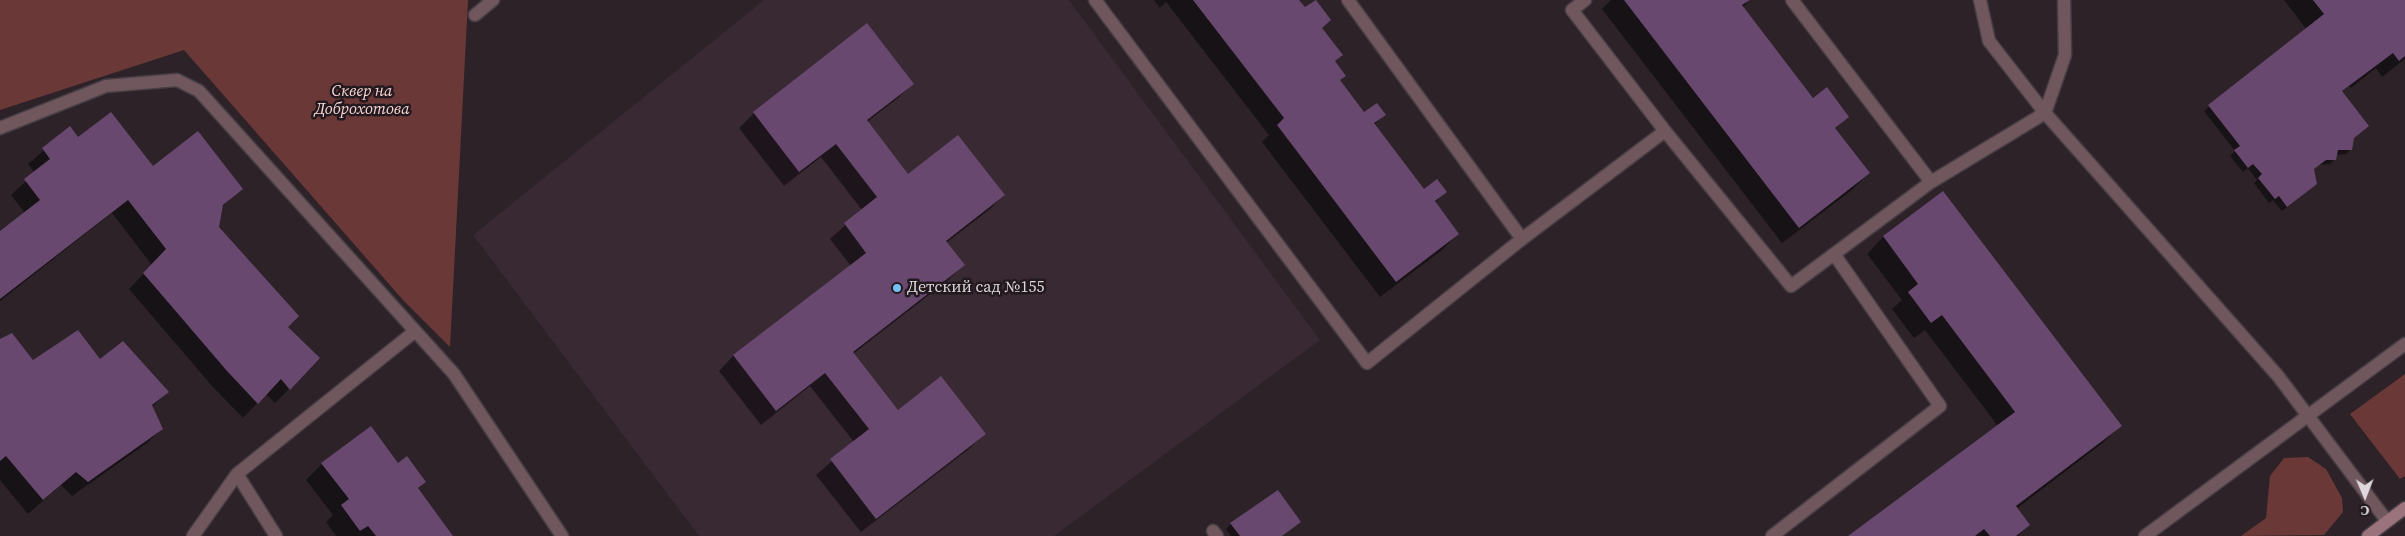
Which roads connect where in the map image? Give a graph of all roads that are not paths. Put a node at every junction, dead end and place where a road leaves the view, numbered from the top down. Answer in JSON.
{"nodes":[{"id":1,"x":493,"y":0,"type":"edge"},
{"id":2,"x":1095,"y":0,"type":"edge"},
{"id":3,"x":1348,"y":0,"type":"edge"},
{"id":4,"x":1585,"y":0,"type":"edge"},
{"id":5,"x":1792,"y":0,"type":"edge"},
{"id":6,"x":1980,"y":0,"type":"edge"},
{"id":7,"x":2064,"y":0,"type":"edge"},
{"id":8,"x":475,"y":15,"type":"dead end"},
{"id":9,"x":2045,"y":113,"type":"junction"},
{"id":10,"x":0,"y":128,"type":"edge"},
{"id":11,"x":1665,"y":131,"type":"junction"},
{"id":12,"x":1931,"y":182,"type":"junction"},
{"id":13,"x":1522,"y":239,"type":"junction"},
{"id":14,"x":1834,"y":254,"type":"junction"},
{"id":15,"x":414,"y":332,"type":"junction"},
{"id":16,"x":2405,"y":344,"type":"edge"},
{"id":17,"x":2309,"y":414,"type":"junction"},
{"id":18,"x":237,"y":474,"type":"junction"},
{"id":19,"x":2405,"y":508,"type":"edge"},
{"id":20,"x":2387,"y":521,"type":"junction"},
{"id":21,"x":193,"y":536,"type":"edge"},
{"id":22,"x":276,"y":536,"type":"edge"},
{"id":23,"x":562,"y":536,"type":"edge"},
{"id":24,"x":1772,"y":536,"type":"edge"},
{"id":25,"x":2145,"y":536,"type":"edge"},
{"id":26,"x":2368,"y":536,"type":"edge"}],
"edges":[{"from":1,"to":8,"type":"street"},
{"from":2,"to":13,"type":"street"},
{"from":3,"to":13,"type":"street"},
{"from":4,"to":11,"type":"street"},
{"from":5,"to":12,"type":"street"},
{"from":6,"to":9,"type":"street"},
{"from":7,"to":9,"type":"street"},
{"from":9,"to":12,"type":"street"},
{"from":9,"to":17,"type":"street"},
{"from":10,"to":15,"type":"street"},
{"from":11,"to":13,"type":"street"},
{"from":11,"to":14,"type":"street"},
{"from":12,"to":14,"type":"street"},
{"from":14,"to":24,"type":"street"},
{"from":15,"to":18,"type":"street"},
{"from":15,"to":23,"type":"street"},
{"from":16,"to":17,"type":"street"},
{"from":17,"to":20,"type":"street"},
{"from":17,"to":25,"type":"street"},
{"from":18,"to":21,"type":"street"},
{"from":18,"to":22,"type":"street"},
{"from":19,"to":20,"type":"main road"},
{"from":20,"to":26,"type":"main road"}]}
